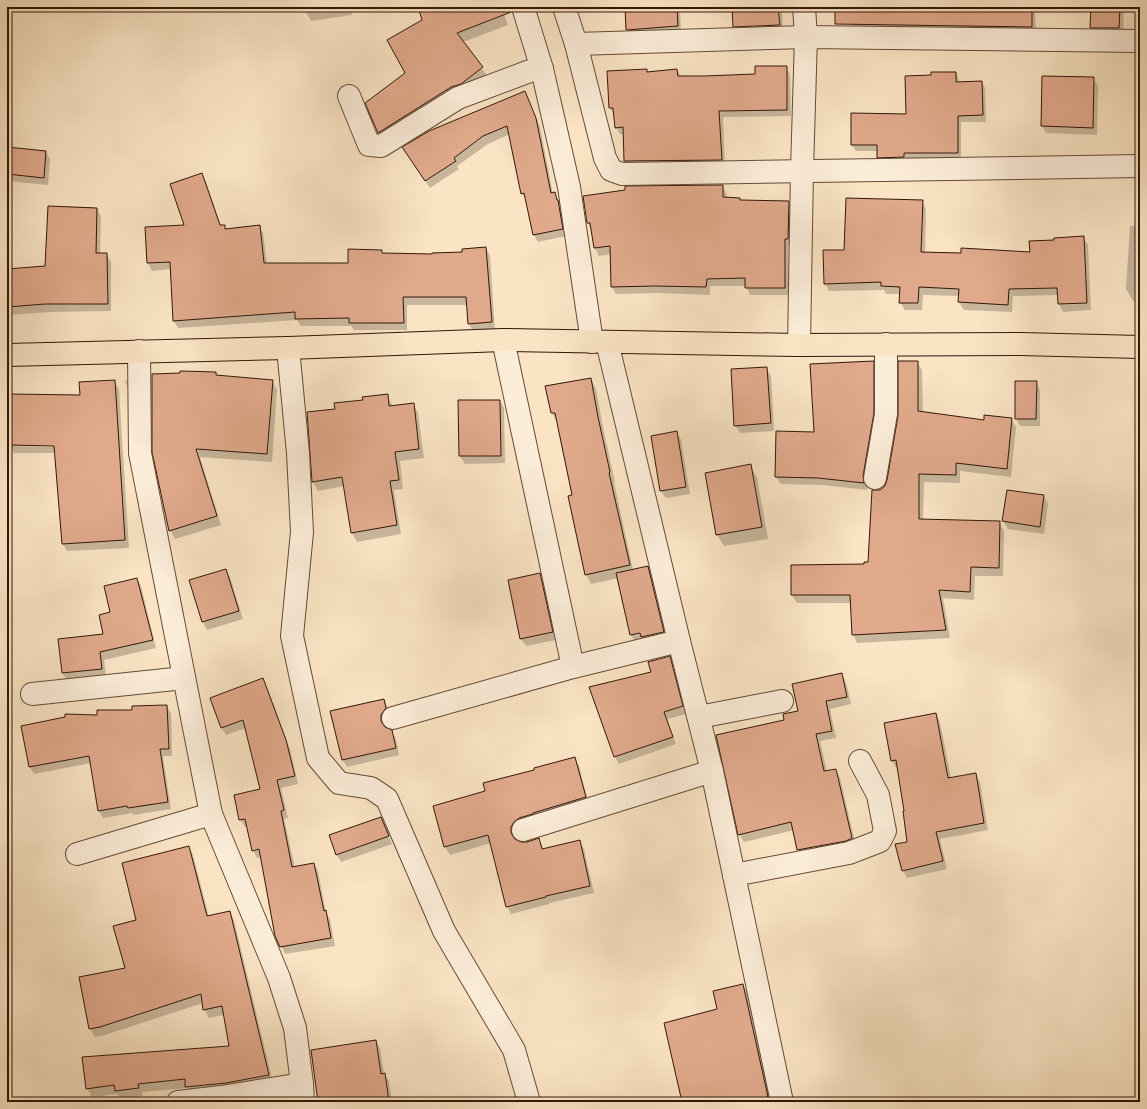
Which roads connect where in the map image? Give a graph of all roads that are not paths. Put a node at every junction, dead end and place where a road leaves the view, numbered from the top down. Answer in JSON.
{"nodes":[{"id":1,"x":523,"y":7,"type":"edge"},
{"id":2,"x":564,"y":7,"type":"edge"},
{"id":3,"x":804,"y":7,"type":"edge"},
{"id":4,"x":806,"y":37,"type":"junction"},
{"id":5,"x":1140,"y":41,"type":"edge"},
{"id":6,"x":576,"y":44,"type":"junction"},
{"id":7,"x":542,"y":69,"type":"junction"},
{"id":8,"x":349,"y":96,"type":"dead end"},
{"id":9,"x":1140,"y":166,"type":"edge"},
{"id":10,"x":802,"y":170,"type":"junction"},
{"id":11,"x":503,"y":340,"type":"junction"},
{"id":12,"x":600,"y":342,"type":"junction"},
{"id":13,"x":886,"y":344,"type":"junction"},
{"id":14,"x":799,"y":345,"type":"junction"},
{"id":15,"x":1140,"y":347,"type":"edge"},
{"id":16,"x":288,"y":348,"type":"junction"},
{"id":17,"x":139,"y":351,"type":"junction"},
{"id":18,"x":7,"y":355,"type":"edge"},
{"id":19,"x":875,"y":478,"type":"dead end"},
{"id":20,"x":679,"y":641,"type":"junction"},
{"id":21,"x":573,"y":667,"type":"junction"},
{"id":22,"x":184,"y":678,"type":"junction"},
{"id":23,"x":32,"y":694,"type":"dead end"},
{"id":24,"x":782,"y":701,"type":"dead end"},
{"id":25,"x":394,"y":718,"type":"dead end"},
{"id":26,"x":698,"y":718,"type":"junction"},
{"id":27,"x":860,"y":761,"type":"dead end"},
{"id":28,"x":712,"y":771,"type":"junction"},
{"id":29,"x":211,"y":814,"type":"junction"},
{"id":30,"x":523,"y":830,"type":"dead end"},
{"id":31,"x":77,"y":854,"type":"dead end"},
{"id":32,"x":734,"y":875,"type":"junction"},
{"id":33,"x":302,"y":1093,"type":"edge"},
{"id":34,"x":178,"y":1102,"type":"edge"},
{"id":35,"x":528,"y":1102,"type":"edge"},
{"id":36,"x":782,"y":1102,"type":"edge"}],
"edges":[{"from":1,"to":7,"type":"street"},
{"from":2,"to":6,"type":"street"},
{"from":3,"to":4,"type":"street"},
{"from":4,"to":5,"type":"street"},
{"from":4,"to":6,"type":"street"},
{"from":4,"to":10,"type":"street"},
{"from":6,"to":10,"type":"street"},
{"from":7,"to":8,"type":"street"},
{"from":7,"to":12,"type":"street"},
{"from":9,"to":10,"type":"street"},
{"from":10,"to":14,"type":"street"},
{"from":11,"to":12,"type":"main road"},
{"from":11,"to":16,"type":"main road"},
{"from":11,"to":21,"type":"street"},
{"from":12,"to":14,"type":"main road"},
{"from":12,"to":20,"type":"street"},
{"from":13,"to":14,"type":"main road"},
{"from":13,"to":15,"type":"main road"},
{"from":13,"to":19,"type":"street"},
{"from":16,"to":17,"type":"main road"},
{"from":16,"to":35,"type":"street"},
{"from":17,"to":18,"type":"main road"},
{"from":17,"to":22,"type":"street"},
{"from":20,"to":21,"type":"street"},
{"from":20,"to":26,"type":"street"},
{"from":21,"to":25,"type":"street"},
{"from":22,"to":23,"type":"street"},
{"from":22,"to":29,"type":"street"},
{"from":24,"to":26,"type":"street"},
{"from":26,"to":28,"type":"street"},
{"from":27,"to":32,"type":"street"},
{"from":28,"to":30,"type":"street"},
{"from":28,"to":32,"type":"street"},
{"from":29,"to":31,"type":"street"},
{"from":29,"to":33,"type":"street"},
{"from":32,"to":36,"type":"street"},
{"from":33,"to":34,"type":"street"}]}
